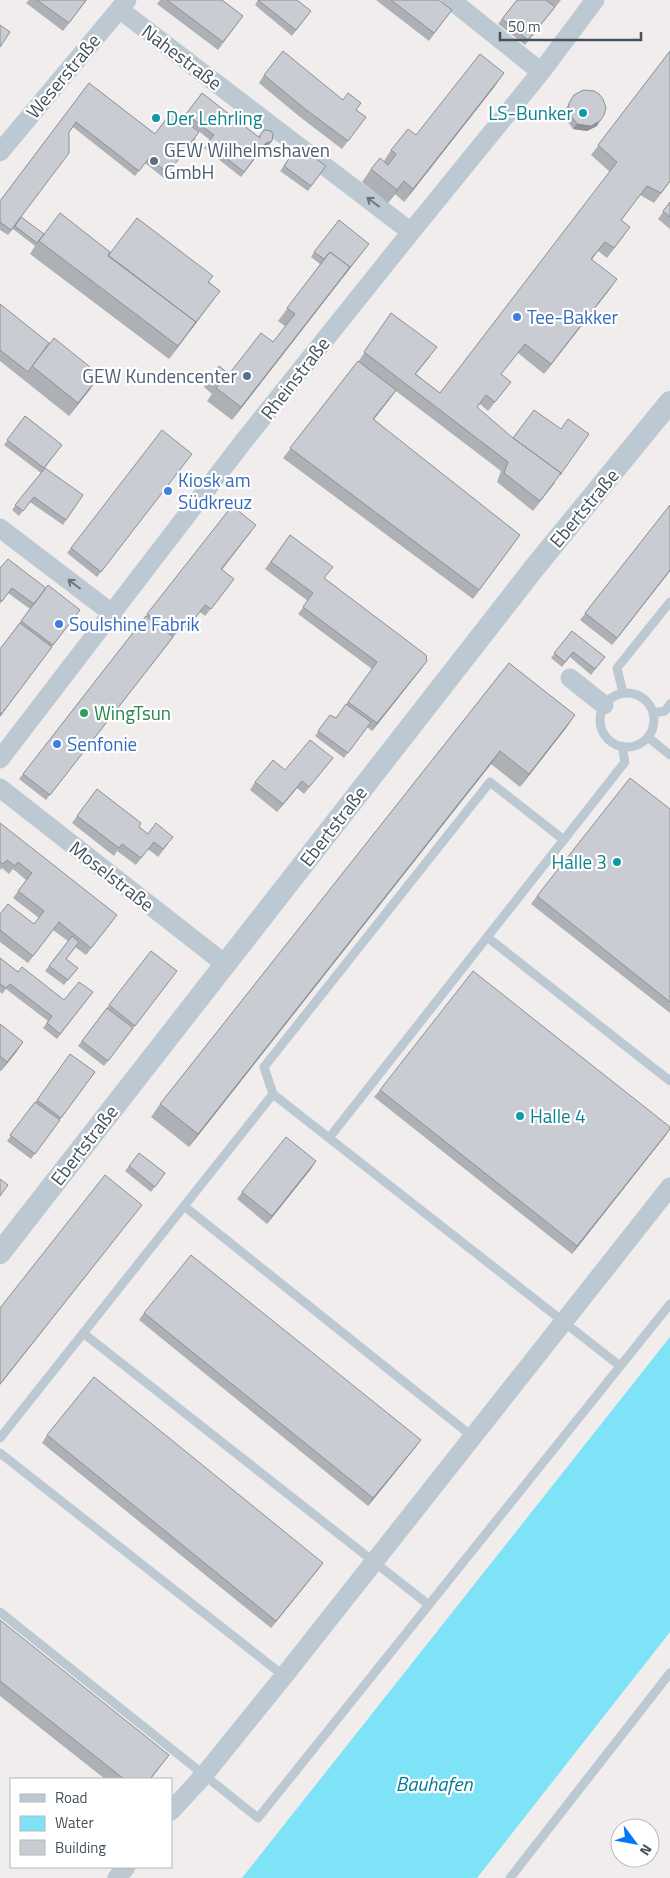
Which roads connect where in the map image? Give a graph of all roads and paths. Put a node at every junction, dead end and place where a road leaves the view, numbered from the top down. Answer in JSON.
{"nodes":[{"id":1,"x":451,"y":0,"type":"edge"},
{"id":2,"x":595,"y":0,"type":"edge"},
{"id":3,"x":123,"y":5,"type":"edge"},
{"id":4,"x":541,"y":72,"type":"junction"},
{"id":5,"x":0,"y":152,"type":"edge"},
{"id":6,"x":411,"y":232,"type":"junction"},
{"id":7,"x":670,"y":402,"type":"edge"},
{"id":8,"x":0,"y":528,"type":"edge"},
{"id":9,"x":670,"y":602,"type":"edge"},
{"id":10,"x":113,"y":614,"type":"junction"},
{"id":11,"x":570,"y":678,"type":"dead end"},
{"id":12,"x":623,"y":693,"type":"junction"},
{"id":13,"x":670,"y":704,"type":"edge"},
{"id":14,"x":604,"y":705,"type":"junction"},
{"id":15,"x":653,"y":713,"type":"junction"},
{"id":16,"x":648,"y":737,"type":"junction"},
{"id":17,"x":622,"y":746,"type":"junction"},
{"id":18,"x":670,"y":755,"type":"edge"},
{"id":19,"x":0,"y":759,"type":"edge"},
{"id":20,"x":0,"y":788,"type":"edge"},
{"id":21,"x":564,"y":840,"type":"junction"},
{"id":22,"x":487,"y":937,"type":"junction"},
{"id":23,"x":225,"y":964,"type":"junction"},
{"id":24,"x":670,"y":1081,"type":"edge"},
{"id":25,"x":273,"y":1094,"type":"junction"},
{"id":26,"x":329,"y":1138,"type":"junction"},
{"id":27,"x":670,"y":1187,"type":"edge"},
{"id":28,"x":184,"y":1206,"type":"junction"},
{"id":29,"x":0,"y":1253,"type":"edge"},
{"id":30,"x":670,"y":1304,"type":"edge"},
{"id":31,"x":564,"y":1322,"type":"junction"},
{"id":32,"x":83,"y":1333,"type":"junction"},
{"id":33,"x":620,"y":1366,"type":"junction"},
{"id":34,"x":473,"y":1437,"type":"junction"},
{"id":35,"x":0,"y":1438,"type":"edge"},
{"id":36,"x":0,"y":1453,"type":"edge"},
{"id":37,"x":374,"y":1562,"type":"junction"},
{"id":38,"x":429,"y":1605,"type":"junction"},
{"id":39,"x":0,"y":1612,"type":"edge"},
{"id":40,"x":670,"y":1673,"type":"edge"},
{"id":41,"x":284,"y":1676,"type":"junction"},
{"id":42,"x":204,"y":1775,"type":"junction"},
{"id":43,"x":172,"y":1810,"type":"edge"},
{"id":44,"x":125,"y":1868,"type":"edge"},
{"id":45,"x":117,"y":1878,"type":"edge"},
{"id":46,"x":510,"y":1878,"type":"edge"}],
"edges":[{"from":1,"to":4,"type":"street"},
{"from":2,"to":4,"type":"street","name":"Rheinstraße"},
{"from":3,"to":5,"type":"street","name":"Weserstraße"},
{"from":6,"to":3,"type":"street","name":"Nahestraße","one_way":true},
{"from":4,"to":6,"type":"street","name":"Rheinstraße"},
{"from":6,"to":10,"type":"street","name":"Rheinstraße"},
{"from":7,"to":23,"type":"street","name":"Ebertstraße"},
{"from":10,"to":8,"type":"street","one_way":true},
{"from":9,"to":12,"type":"lane"},
{"from":10,"to":19,"type":"street","name":"Rheinstraße"},
{"from":11,"to":14,"type":"street"},
{"from":12,"to":14,"type":"lane"},
{"from":12,"to":15,"type":"lane"},
{"from":13,"to":15,"type":"lane"},
{"from":14,"to":17,"type":"lane"},
{"from":15,"to":16,"type":"lane"},
{"from":16,"to":17,"type":"lane"},
{"from":16,"to":18,"type":"lane"},
{"from":17,"to":21,"type":"lane"},
{"from":20,"to":23,"type":"street","name":"Moselstraße"},
{"from":21,"to":22,"type":"lane"},
{"from":21,"to":25,"type":"lane"},
{"from":22,"to":24,"type":"lane"},
{"from":22,"to":26,"type":"lane"},
{"from":23,"to":29,"type":"street","name":"Ebertstraße"},
{"from":25,"to":26,"type":"lane"},
{"from":25,"to":28,"type":"lane"},
{"from":26,"to":31,"type":"lane"},
{"from":27,"to":31,"type":"street"},
{"from":28,"to":32,"type":"lane"},
{"from":28,"to":34,"type":"lane"},
{"from":30,"to":33,"type":"lane"},
{"from":31,"to":33,"type":"lane"},
{"from":31,"to":34,"type":"street"},
{"from":32,"to":35,"type":"lane"},
{"from":32,"to":37,"type":"lane"},
{"from":33,"to":38,"type":"lane"},
{"from":34,"to":37,"type":"street"},
{"from":36,"to":41,"type":"lane"},
{"from":37,"to":38,"type":"lane"},
{"from":37,"to":41,"type":"street"},
{"from":38,"to":42,"type":"lane"},
{"from":39,"to":42,"type":"lane"},
{"from":40,"to":46,"type":"lane"},
{"from":41,"to":42,"type":"street"},
{"from":42,"to":43,"type":"street"},
{"from":44,"to":45,"type":"street"}]}
